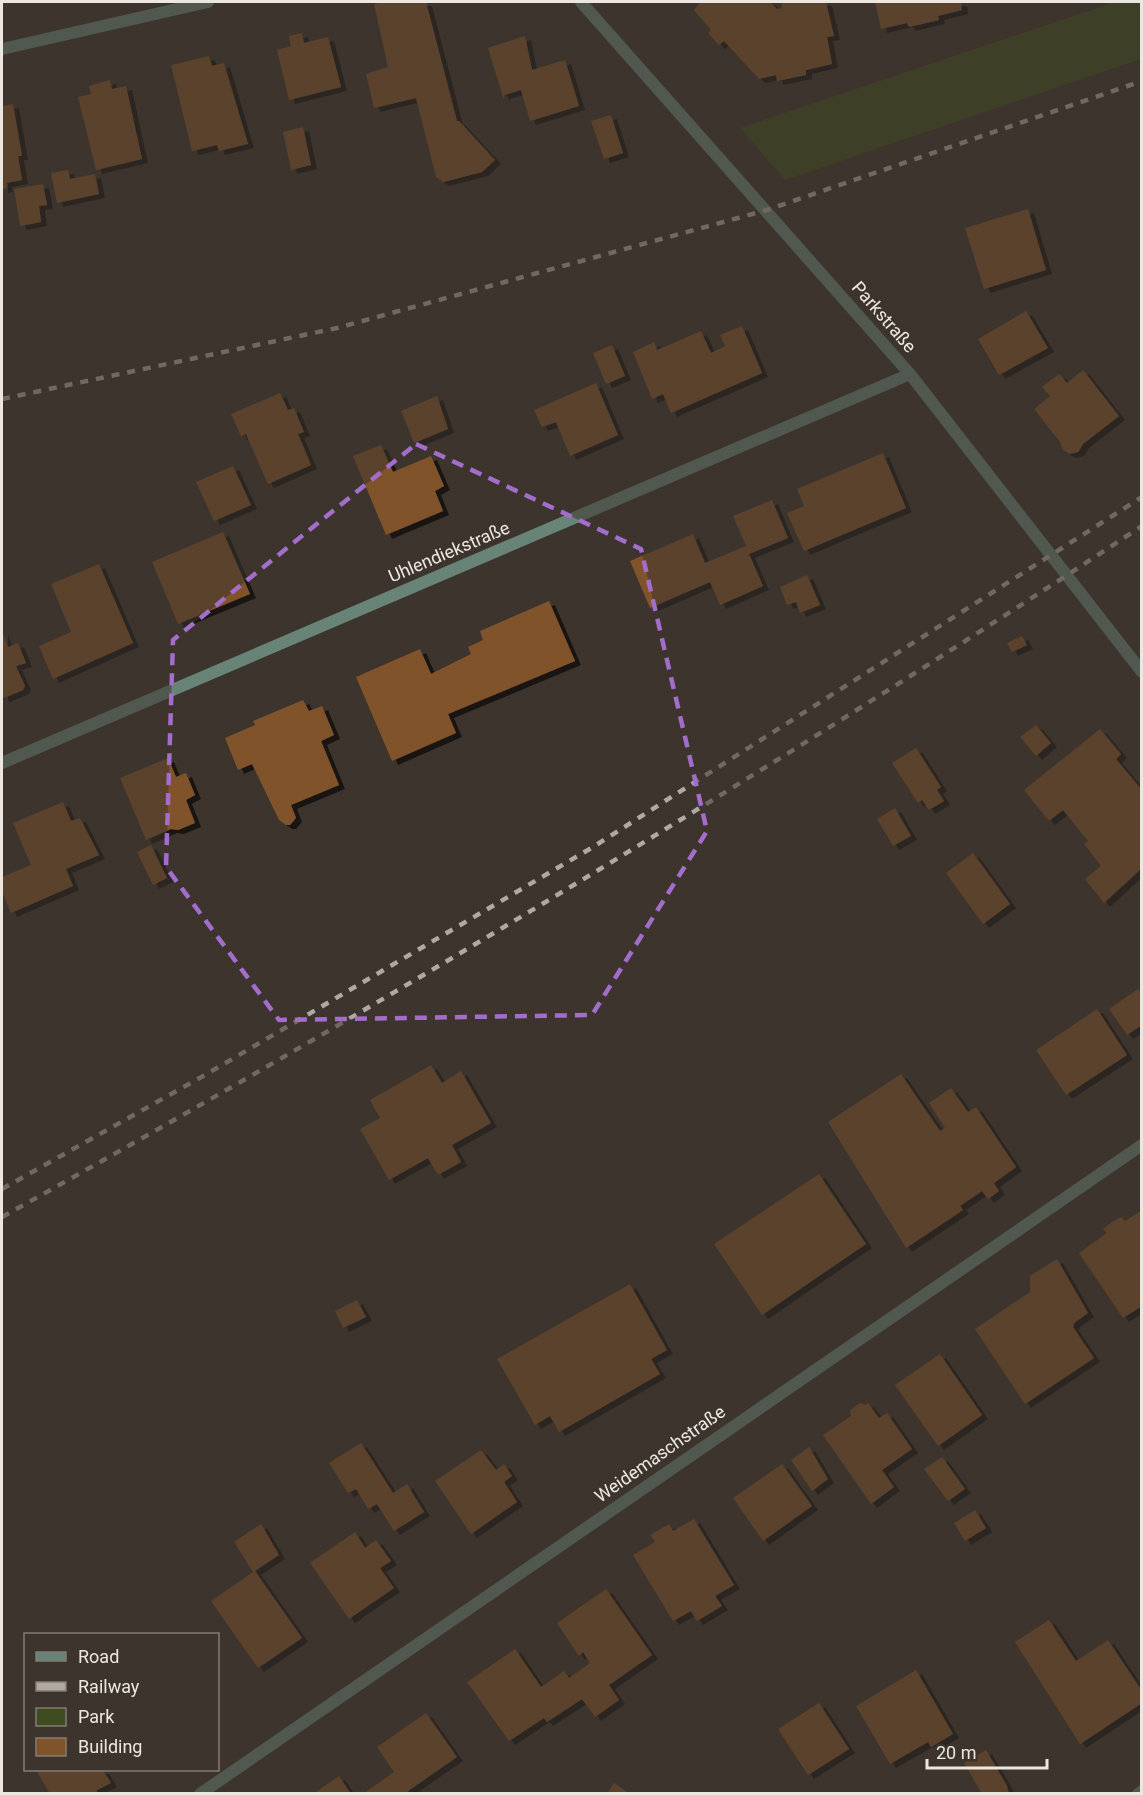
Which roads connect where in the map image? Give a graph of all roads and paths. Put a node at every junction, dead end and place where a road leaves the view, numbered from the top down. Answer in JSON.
{"nodes":[{"id":1,"x":208,"y":2,"type":"edge"},
{"id":2,"x":581,"y":2,"type":"edge"},
{"id":3,"x":2,"y":49,"type":"edge"},
{"id":4,"x":910,"y":374,"type":"junction"},
{"id":5,"x":1142,"y":672,"type":"edge"},
{"id":6,"x":2,"y":764,"type":"edge"},
{"id":7,"x":1142,"y":1145,"type":"edge"},
{"id":8,"x":200,"y":1794,"type":"edge"}],
"edges":[{"from":1,"to":3,"type":"street"},
{"from":2,"to":4,"type":"street","name":"Parkstraße"},
{"from":4,"to":5,"type":"street","name":"Parkstraße"},
{"from":4,"to":6,"type":"street","name":"Uhlendiekstraße"},
{"from":7,"to":8,"type":"street","name":"Weidemaschstraße"}]}
